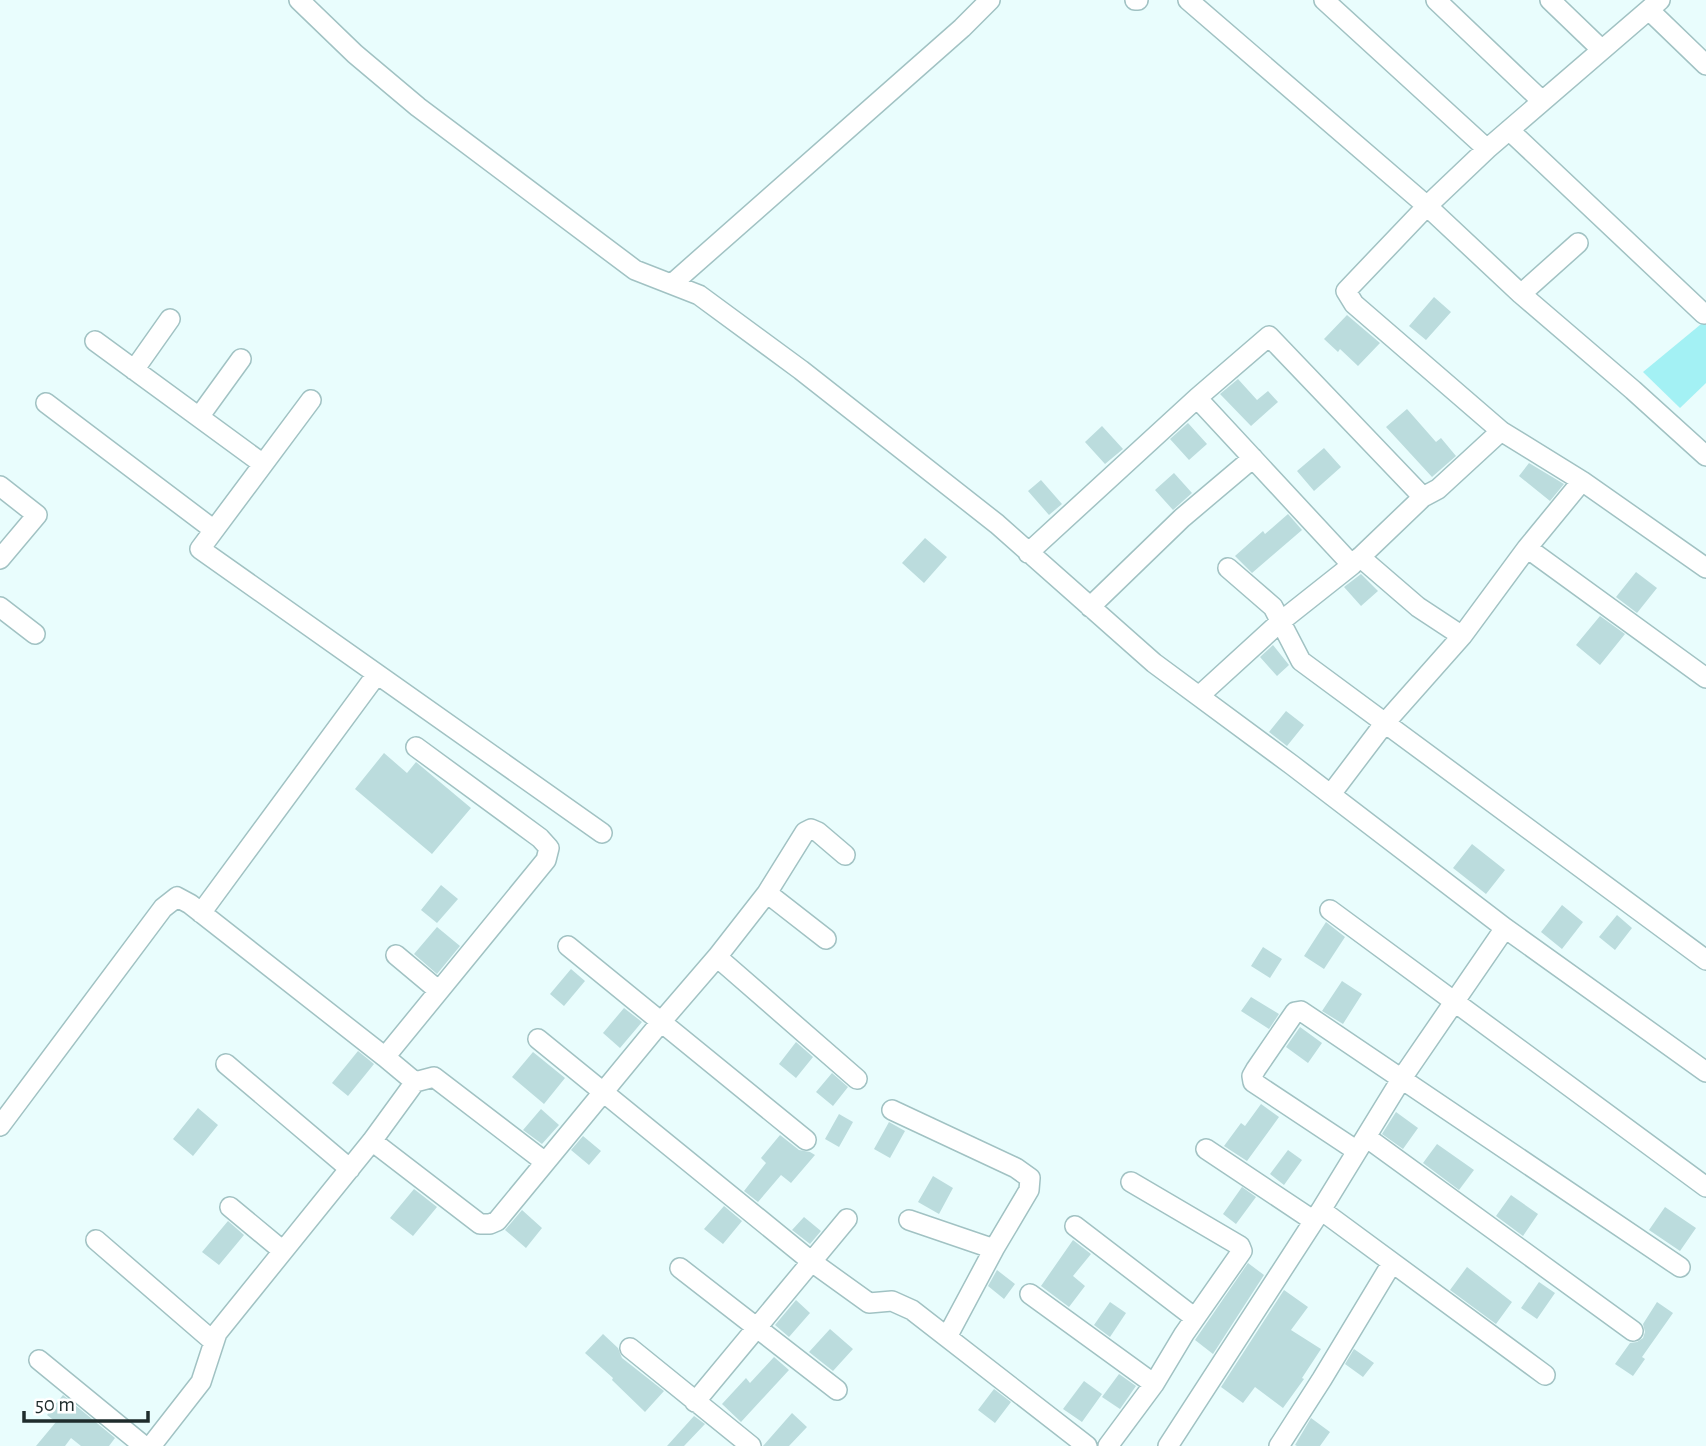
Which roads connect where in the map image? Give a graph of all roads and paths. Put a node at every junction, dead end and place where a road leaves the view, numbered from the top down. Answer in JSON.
{"nodes":[{"id":1,"x":299,"y":0,"type":"edge"},
{"id":2,"x":990,"y":0,"type":"edge"},
{"id":3,"x":1188,"y":0,"type":"edge"},
{"id":4,"x":1324,"y":0,"type":"edge"},
{"id":5,"x":1436,"y":0,"type":"edge"},
{"id":6,"x":1550,"y":0,"type":"edge"},
{"id":7,"x":1654,"y":5,"type":"edge"},
{"id":8,"x":1602,"y":50,"type":"junction"},
{"id":9,"x":1706,"y":65,"type":"edge"},
{"id":10,"x":1542,"y":101,"type":"junction"},
{"id":11,"x":1509,"y":130,"type":"junction"},
{"id":12,"x":1487,"y":149,"type":"junction"},
{"id":13,"x":1427,"y":206,"type":"junction"},
{"id":14,"x":1578,"y":243,"type":"dead end"},
{"id":15,"x":673,"y":283,"type":"junction"},
{"id":16,"x":1521,"y":294,"type":"junction"},
{"id":17,"x":1704,"y":314,"type":"edge"},
{"id":18,"x":170,"y":319,"type":"dead end"},
{"id":19,"x":95,"y":341,"type":"dead end"},
{"id":20,"x":241,"y":359,"type":"dead end"},
{"id":21,"x":134,"y":370,"type":"junction"},
{"id":22,"x":1197,"y":398,"type":"junction"},
{"id":23,"x":311,"y":400,"type":"dead end"},
{"id":24,"x":47,"y":403,"type":"dead end"},
{"id":25,"x":199,"y":417,"type":"junction"},
{"id":26,"x":1501,"y":431,"type":"junction"},
{"id":27,"x":1706,"y":456,"type":"edge"},
{"id":28,"x":1253,"y":458,"type":"junction"},
{"id":29,"x":263,"y":464,"type":"junction"},
{"id":30,"x":1582,"y":481,"type":"junction"},
{"id":31,"x":0,"y":486,"type":"edge"},
{"id":32,"x":1423,"y":497,"type":"junction"},
{"id":33,"x":214,"y":530,"type":"junction"},
{"id":34,"x":1527,"y":548,"type":"junction"},
{"id":35,"x":1028,"y":553,"type":"junction"},
{"id":36,"x":0,"y":559,"type":"edge"},
{"id":37,"x":1356,"y":561,"type":"junction"},
{"id":38,"x":1228,"y":568,"type":"dead end"},
{"id":39,"x":1706,"y":568,"type":"edge"},
{"id":40,"x":0,"y":607,"type":"edge"},
{"id":41,"x":1090,"y":607,"type":"junction"},
{"id":42,"x":1280,"y":622,"type":"junction"},
{"id":43,"x":35,"y":634,"type":"dead end"},
{"id":44,"x":1462,"y":636,"type":"junction"},
{"id":45,"x":377,"y":674,"type":"junction"},
{"id":46,"x":1706,"y":677,"type":"edge"},
{"id":47,"x":1199,"y":696,"type":"junction"},
{"id":48,"x":1384,"y":724,"type":"junction"},
{"id":49,"x":416,"y":747,"type":"dead end"},
{"id":50,"x":1331,"y":794,"type":"junction"},
{"id":51,"x":602,"y":833,"type":"dead end"},
{"id":52,"x":845,"y":855,"type":"dead end"},
{"id":53,"x":767,"y":893,"type":"junction"},
{"id":54,"x":1330,"y":910,"type":"dead end"},
{"id":55,"x":201,"y":913,"type":"junction"},
{"id":56,"x":1505,"y":928,"type":"junction"},
{"id":57,"x":825,"y":939,"type":"dead end"},
{"id":58,"x":568,"y":946,"type":"dead end"},
{"id":59,"x":396,"y":955,"type":"dead end"},
{"id":60,"x":718,"y":957,"type":"junction"},
{"id":61,"x":1706,"y":960,"type":"edge"},
{"id":62,"x":439,"y":991,"type":"junction"},
{"id":63,"x":1453,"y":1000,"type":"junction"},
{"id":64,"x":661,"y":1022,"type":"junction"},
{"id":65,"x":538,"y":1039,"type":"dead end"},
{"id":66,"x":385,"y":1057,"type":"junction"},
{"id":67,"x":226,"y":1064,"type":"dead end"},
{"id":68,"x":1706,"y":1072,"type":"edge"},
{"id":69,"x":1402,"y":1078,"type":"junction"},
{"id":70,"x":858,"y":1079,"type":"dead end"},
{"id":71,"x":415,"y":1082,"type":"junction"},
{"id":72,"x":602,"y":1093,"type":"junction"},
{"id":73,"x":892,"y":1110,"type":"dead end"},
{"id":74,"x":0,"y":1126,"type":"edge"},
{"id":75,"x":806,"y":1140,"type":"dead end"},
{"id":76,"x":372,"y":1141,"type":"junction"},
{"id":77,"x":1361,"y":1144,"type":"junction"},
{"id":78,"x":1206,"y":1149,"type":"dead end"},
{"id":79,"x":545,"y":1162,"type":"junction"},
{"id":80,"x":350,"y":1169,"type":"junction"},
{"id":81,"x":1132,"y":1182,"type":"dead end"},
{"id":82,"x":1706,"y":1187,"type":"edge"},
{"id":83,"x":230,"y":1207,"type":"dead end"},
{"id":84,"x":1318,"y":1216,"type":"junction"},
{"id":85,"x":847,"y":1219,"type":"dead end"},
{"id":86,"x":909,"y":1220,"type":"dead end"},
{"id":87,"x":1075,"y":1226,"type":"dead end"},
{"id":88,"x":96,"y":1240,"type":"dead end"},
{"id":89,"x":994,"y":1249,"type":"junction"},
{"id":90,"x":283,"y":1251,"type":"junction"},
{"id":91,"x":812,"y":1262,"type":"junction"},
{"id":92,"x":1392,"y":1263,"type":"junction"},
{"id":93,"x":1681,"y":1267,"type":"dead end"},
{"id":94,"x":680,"y":1268,"type":"dead end"},
{"id":95,"x":1030,"y":1294,"type":"dead end"},
{"id":96,"x":1195,"y":1318,"type":"junction"},
{"id":97,"x":756,"y":1327,"type":"junction"},
{"id":98,"x":1633,"y":1331,"type":"dead end"},
{"id":99,"x":947,"y":1337,"type":"junction"},
{"id":100,"x":214,"y":1342,"type":"junction"},
{"id":101,"x":629,"y":1348,"type":"dead end"},
{"id":102,"x":39,"y":1360,"type":"dead end"},
{"id":103,"x":1545,"y":1374,"type":"dead end"},
{"id":104,"x":1154,"y":1384,"type":"junction"},
{"id":105,"x":837,"y":1390,"type":"dead end"},
{"id":106,"x":695,"y":1402,"type":"junction"},
{"id":107,"x":144,"y":1446,"type":"edge"},
{"id":108,"x":151,"y":1446,"type":"edge"},
{"id":109,"x":751,"y":1446,"type":"edge"},
{"id":110,"x":1087,"y":1446,"type":"edge"},
{"id":111,"x":1108,"y":1446,"type":"edge"},
{"id":112,"x":1168,"y":1446,"type":"edge"},
{"id":113,"x":1279,"y":1446,"type":"edge"}],
"edges":[{"from":1,"to":15,"type":"street"},
{"from":2,"to":15,"type":"street"},
{"from":3,"to":13,"type":"street"},
{"from":4,"to":12,"type":"street"},
{"from":5,"to":10,"type":"street"},
{"from":6,"to":8,"type":"street"},
{"from":7,"to":8,"type":"street"},
{"from":7,"to":9,"type":"street"},
{"from":8,"to":10,"type":"street"},
{"from":10,"to":11,"type":"street"},
{"from":11,"to":12,"type":"street"},
{"from":11,"to":17,"type":"street"},
{"from":12,"to":13,"type":"street"},
{"from":13,"to":16,"type":"street"},
{"from":13,"to":26,"type":"street"},
{"from":14,"to":16,"type":"street"},
{"from":15,"to":35,"type":"street"},
{"from":16,"to":27,"type":"street"},
{"from":18,"to":21,"type":"street"},
{"from":19,"to":21,"type":"street"},
{"from":20,"to":25,"type":"street"},
{"from":21,"to":25,"type":"street"},
{"from":22,"to":28,"type":"street"},
{"from":22,"to":32,"type":"street"},
{"from":22,"to":35,"type":"street"},
{"from":23,"to":29,"type":"street"},
{"from":24,"to":33,"type":"street"},
{"from":25,"to":29,"type":"street"},
{"from":26,"to":30,"type":"street"},
{"from":26,"to":32,"type":"street"},
{"from":28,"to":37,"type":"street"},
{"from":28,"to":41,"type":"street"},
{"from":29,"to":33,"type":"street"},
{"from":30,"to":34,"type":"street"},
{"from":30,"to":39,"type":"street"},
{"from":31,"to":36,"type":"street"},
{"from":32,"to":37,"type":"street"},
{"from":33,"to":45,"type":"street"},
{"from":34,"to":44,"type":"street"},
{"from":34,"to":46,"type":"street"},
{"from":35,"to":41,"type":"street"},
{"from":37,"to":42,"type":"street"},
{"from":37,"to":44,"type":"street"},
{"from":38,"to":42,"type":"street"},
{"from":40,"to":43,"type":"street"},
{"from":41,"to":47,"type":"street"},
{"from":42,"to":47,"type":"street"},
{"from":42,"to":48,"type":"street"},
{"from":44,"to":48,"type":"street"},
{"from":45,"to":51,"type":"street"},
{"from":45,"to":55,"type":"street"},
{"from":47,"to":50,"type":"street"},
{"from":48,"to":50,"type":"street"},
{"from":48,"to":61,"type":"street"},
{"from":49,"to":62,"type":"street"},
{"from":50,"to":56,"type":"street"},
{"from":52,"to":53,"type":"street"},
{"from":53,"to":57,"type":"street"},
{"from":53,"to":60,"type":"street"},
{"from":54,"to":63,"type":"street"},
{"from":55,"to":66,"type":"street"},
{"from":55,"to":74,"type":"street"},
{"from":56,"to":63,"type":"street"},
{"from":56,"to":68,"type":"street"},
{"from":58,"to":64,"type":"street"},
{"from":59,"to":62,"type":"street"},
{"from":60,"to":64,"type":"street"},
{"from":60,"to":70,"type":"street"},
{"from":62,"to":66,"type":"street"},
{"from":63,"to":69,"type":"street"},
{"from":63,"to":82,"type":"street"},
{"from":64,"to":72,"type":"street"},
{"from":64,"to":75,"type":"street"},
{"from":65,"to":72,"type":"street"},
{"from":66,"to":71,"type":"street"},
{"from":67,"to":80,"type":"street"},
{"from":69,"to":77,"type":"street"},
{"from":69,"to":77,"type":"street"},
{"from":69,"to":93,"type":"street"},
{"from":71,"to":76,"type":"street"},
{"from":71,"to":79,"type":"street"},
{"from":72,"to":79,"type":"street"},
{"from":72,"to":91,"type":"street"},
{"from":73,"to":89,"type":"street"},
{"from":76,"to":79,"type":"street"},
{"from":76,"to":80,"type":"street"},
{"from":77,"to":84,"type":"street"},
{"from":77,"to":98,"type":"street"},
{"from":78,"to":84,"type":"street"},
{"from":80,"to":90,"type":"street"},
{"from":81,"to":96,"type":"street"},
{"from":83,"to":90,"type":"street"},
{"from":84,"to":92,"type":"street"},
{"from":84,"to":112,"type":"street"},
{"from":85,"to":91,"type":"street"},
{"from":86,"to":89,"type":"street"},
{"from":87,"to":96,"type":"street"},
{"from":88,"to":100,"type":"street"},
{"from":89,"to":99,"type":"street"},
{"from":90,"to":100,"type":"street"},
{"from":91,"to":97,"type":"street"},
{"from":91,"to":99,"type":"street"},
{"from":92,"to":103,"type":"street"},
{"from":92,"to":113,"type":"street"},
{"from":94,"to":97,"type":"street"},
{"from":95,"to":104,"type":"street"},
{"from":96,"to":104,"type":"street"},
{"from":97,"to":105,"type":"street"},
{"from":97,"to":106,"type":"street"},
{"from":99,"to":110,"type":"street"},
{"from":100,"to":108,"type":"street"},
{"from":101,"to":106,"type":"street"},
{"from":102,"to":107,"type":"street"},
{"from":104,"to":111,"type":"street"},
{"from":106,"to":109,"type":"street"}]}
